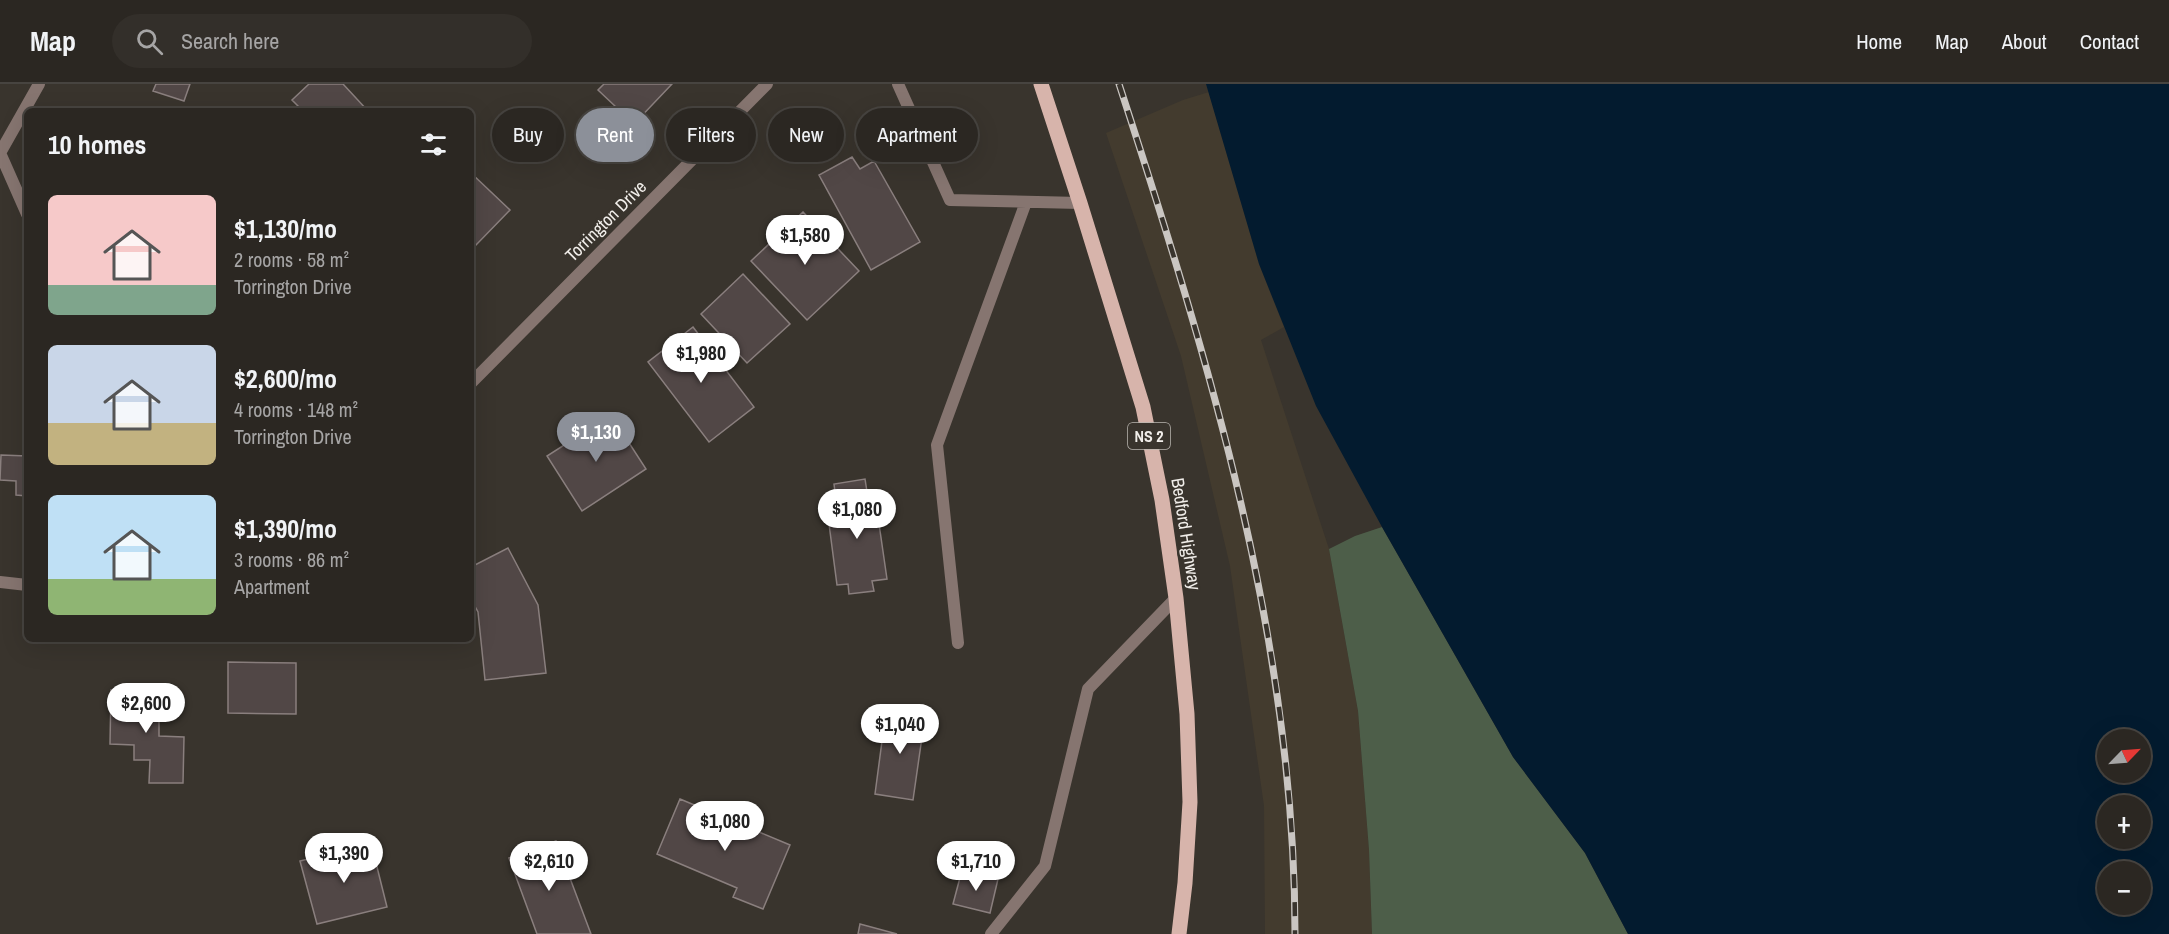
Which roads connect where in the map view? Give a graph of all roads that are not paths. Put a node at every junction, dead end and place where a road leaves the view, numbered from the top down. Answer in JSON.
{"nodes":[{"id":1,"x":39,"y":84,"type":"edge"},
{"id":2,"x":767,"y":84,"type":"edge"},
{"id":3,"x":898,"y":84,"type":"edge"},
{"id":4,"x":1041,"y":84,"type":"edge"},
{"id":5,"x":25,"y":108,"type":"edge"},
{"id":6,"x":24,"y":111,"type":"edge"},
{"id":7,"x":0,"y":153,"type":"edge"},
{"id":8,"x":1026,"y":202,"type":"junction"},
{"id":9,"x":1080,"y":203,"type":"junction"},
{"id":10,"x":24,"y":207,"type":"edge"},
{"id":11,"x":474,"y":380,"type":"edge"},
{"id":12,"x":0,"y":582,"type":"edge"},
{"id":13,"x":24,"y":585,"type":"edge"},
{"id":14,"x":1176,"y":598,"type":"junction"},
{"id":15,"x":958,"y":643,"type":"dead end"},
{"id":16,"x":991,"y":934,"type":"edge"},
{"id":17,"x":1179,"y":934,"type":"edge"}],
"edges":[{"from":1,"to":5,"type":"street"},
{"from":2,"to":11,"type":"street","name":"Torrington Drive"},
{"from":3,"to":8,"type":"street"},
{"from":4,"to":9,"type":"main road","name":"Bedford Highway","number":"NS 2"},
{"from":6,"to":7,"type":"street"},
{"from":7,"to":10,"type":"street"},
{"from":8,"to":9,"type":"street"},
{"from":8,"to":15,"type":"street"},
{"from":9,"to":14,"type":"main road","name":"Bedford Highway","number":"NS 2"},
{"from":12,"to":13,"type":"street"},
{"from":14,"to":16,"type":"street"},
{"from":14,"to":17,"type":"main road","name":"Bedford Highway","number":"NS 2"}]}
